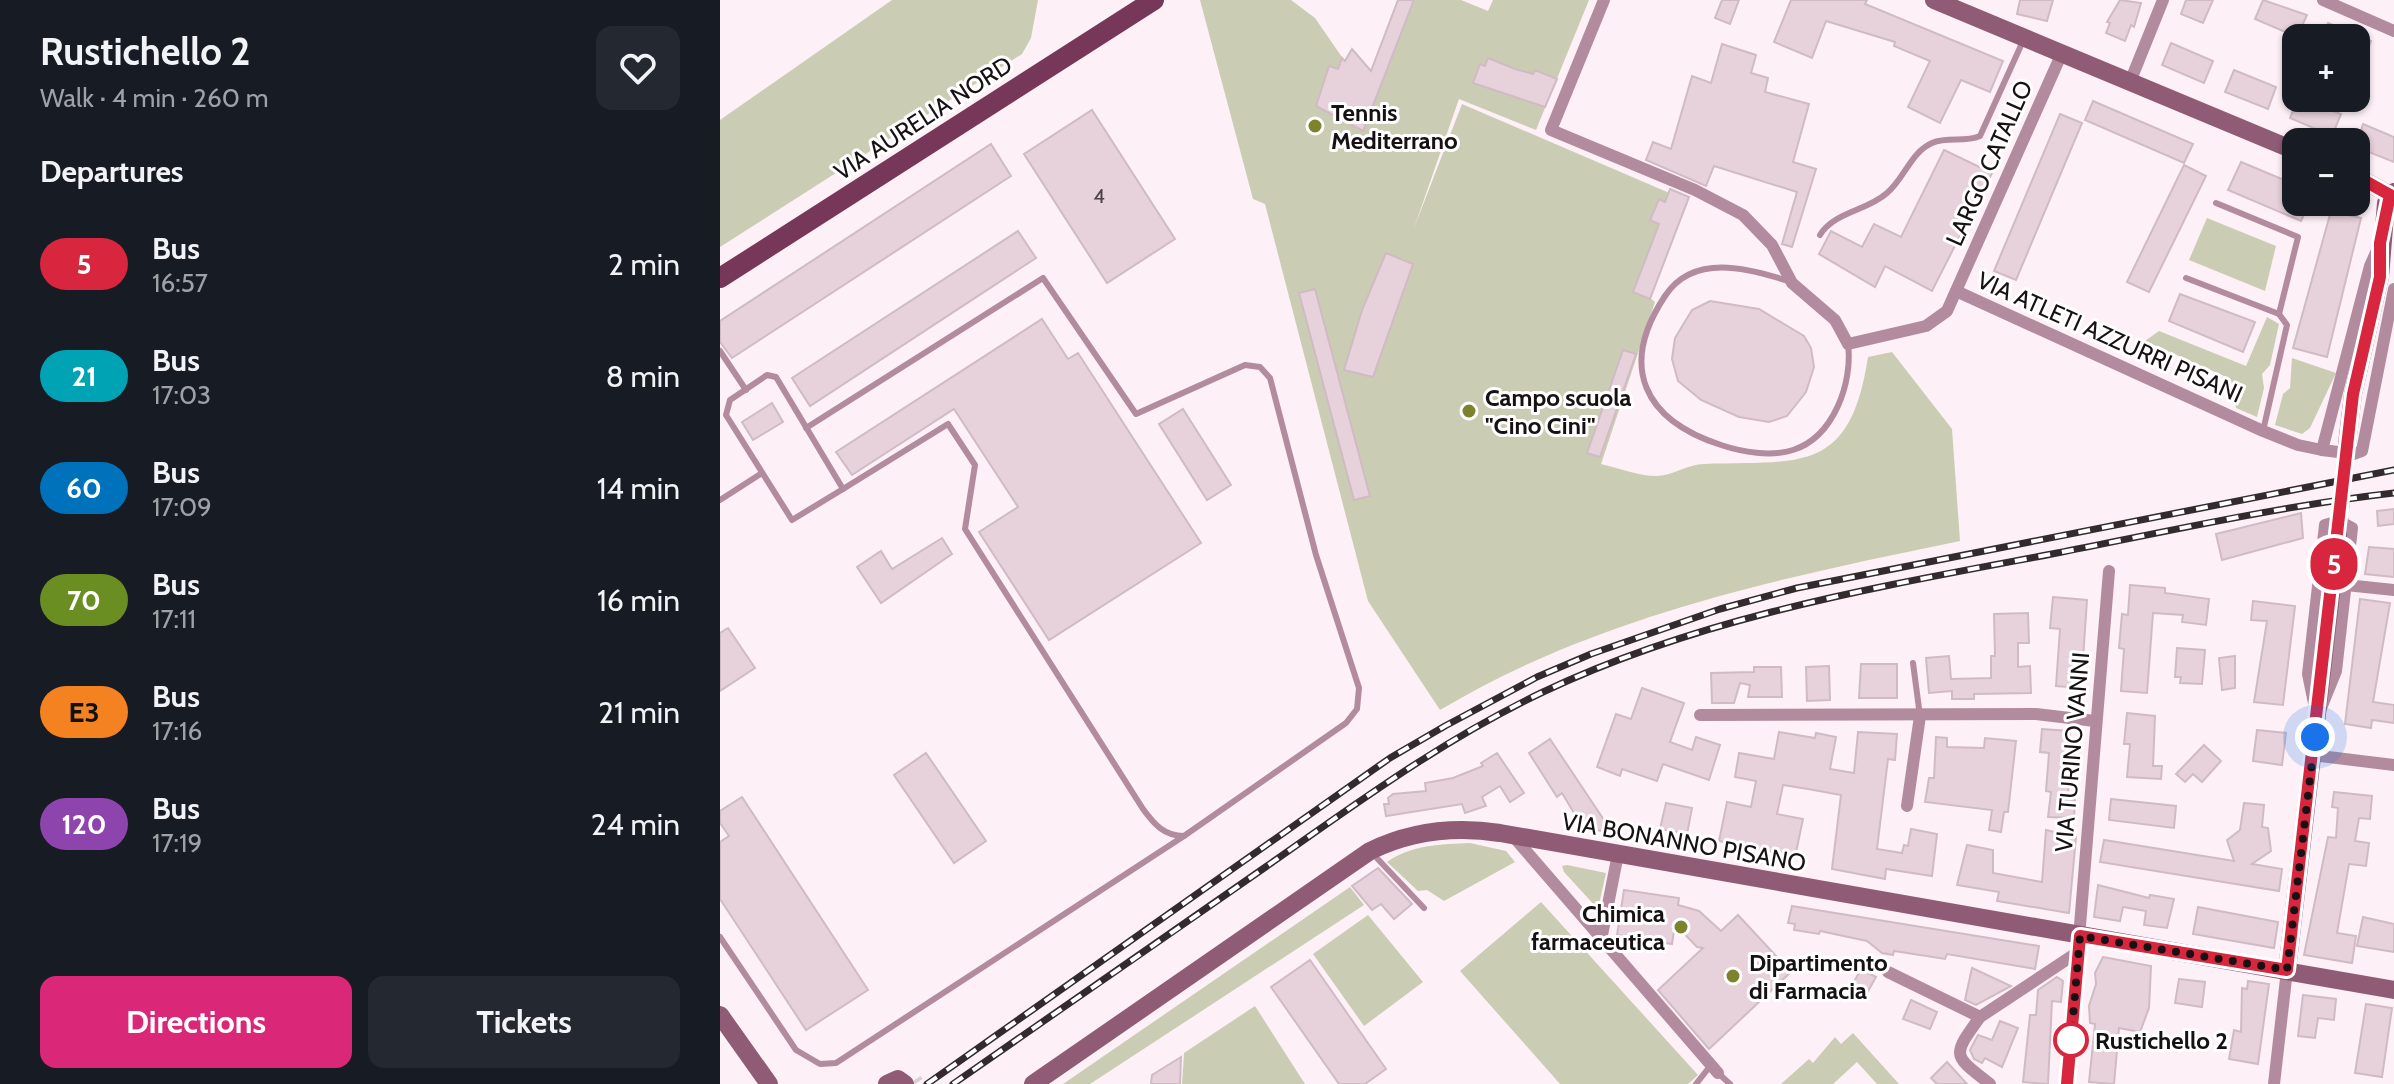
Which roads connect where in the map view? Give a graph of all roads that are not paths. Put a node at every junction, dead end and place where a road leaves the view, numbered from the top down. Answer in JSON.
{"nodes":[{"id":1,"x":1154,"y":0,"type":"edge"},
{"id":2,"x":1604,"y":0,"type":"edge"},
{"id":3,"x":1934,"y":0,"type":"edge"},
{"id":4,"x":2163,"y":0,"type":"edge"},
{"id":5,"x":2323,"y":0,"type":"edge"},
{"id":6,"x":2394,"y":31,"type":"edge"},
{"id":7,"x":2024,"y":38,"type":"junction"},
{"id":8,"x":2062,"y":53,"type":"junction"},
{"id":9,"x":2130,"y":82,"type":"junction"},
{"id":10,"x":2282,"y":145,"type":"edge"},
{"id":11,"x":2370,"y":187,"type":"edge"},
{"id":12,"x":2216,"y":203,"type":"dead end"},
{"id":13,"x":2391,"y":204,"type":"edge"},
{"id":14,"x":1820,"y":235,"type":"dead end"},
{"id":15,"x":2387,"y":247,"type":"edge"},
{"id":16,"x":720,"y":278,"type":"edge"},
{"id":17,"x":2186,"y":278,"type":"dead end"},
{"id":18,"x":1792,"y":283,"type":"junction"},
{"id":19,"x":2387,"y":283,"type":"edge"},
{"id":20,"x":1956,"y":291,"type":"junction"},
{"id":21,"x":2279,"y":314,"type":"junction"},
{"id":22,"x":1848,"y":344,"type":"junction"},
{"id":23,"x":720,"y":351,"type":"edge"},
{"id":24,"x":746,"y":390,"type":"junction"},
{"id":25,"x":723,"y":415,"type":"edge"},
{"id":26,"x":806,"y":428,"type":"junction"},
{"id":27,"x":2263,"y":431,"type":"junction"},
{"id":28,"x":2347,"y":444,"type":"tunnel mouth"},
{"id":29,"x":2322,"y":450,"type":"junction"},
{"id":30,"x":762,"y":473,"type":"junction"},
{"id":31,"x":843,"y":489,"type":"junction"},
{"id":32,"x":720,"y":500,"type":"edge"},
{"id":33,"x":2338,"y":535,"type":"tunnel mouth"},
{"id":34,"x":2109,"y":571,"type":"dead end"},
{"id":35,"x":2346,"y":585,"type":"junction"},
{"id":36,"x":2394,"y":590,"type":"edge"},
{"id":37,"x":1913,"y":663,"type":"dead end"},
{"id":38,"x":1700,"y":715,"type":"dead end"},
{"id":39,"x":1920,"y":716,"type":"junction"},
{"id":40,"x":2317,"y":718,"type":"junction"},
{"id":41,"x":2095,"y":721,"type":"junction"},
{"id":42,"x":2312,"y":755,"type":"junction"},
{"id":43,"x":2394,"y":765,"type":"edge"},
{"id":44,"x":1907,"y":806,"type":"dead end"},
{"id":45,"x":1184,"y":836,"type":"junction"},
{"id":46,"x":1513,"y":836,"type":"junction"},
{"id":47,"x":1370,"y":851,"type":"junction"},
{"id":48,"x":1618,"y":854,"type":"junction"},
{"id":49,"x":1424,"y":908,"type":"dead end"},
{"id":50,"x":720,"y":937,"type":"edge"},
{"id":51,"x":1601,"y":940,"type":"junction"},
{"id":52,"x":2079,"y":944,"type":"junction"},
{"id":53,"x":2287,"y":970,"type":"junction"},
{"id":54,"x":1888,"y":972,"type":"dead end"},
{"id":55,"x":2394,"y":990,"type":"edge"},
{"id":56,"x":720,"y":1015,"type":"edge"},
{"id":57,"x":1980,"y":1017,"type":"junction"},
{"id":58,"x":1715,"y":1069,"type":"junction"},
{"id":59,"x":769,"y":1084,"type":"edge"},
{"id":60,"x":1033,"y":1084,"type":"edge"},
{"id":61,"x":1696,"y":1084,"type":"edge"},
{"id":62,"x":1730,"y":1084,"type":"edge"},
{"id":63,"x":1990,"y":1084,"type":"edge"},
{"id":64,"x":2067,"y":1084,"type":"edge"},
{"id":65,"x":2274,"y":1084,"type":"edge"}],
"edges":[{"from":1,"to":16,"type":"main road","name":"VIA AURELIA NORD"},
{"from":2,"to":18,"type":"street"},
{"from":3,"to":7,"type":"main road"},
{"from":4,"to":9,"type":"street"},
{"from":5,"to":6,"type":"street"},
{"from":7,"to":8,"type":"main road"},
{"from":7,"to":14,"type":"lane"},
{"from":8,"to":9,"type":"main road"},
{"from":8,"to":20,"type":"street","name":"LARGO CATALLO"},
{"from":9,"to":10,"type":"main road"},
{"from":11,"to":13,"type":"main road"},
{"from":12,"to":21,"type":"lane"},
{"from":13,"to":15,"type":"main road"},
{"from":15,"to":19,"type":"main road"},
{"from":15,"to":29,"type":"street"},
{"from":17,"to":21,"type":"lane"},
{"from":18,"to":22,"type":"street"},
{"from":18,"to":22,"type":"lane"},
{"from":19,"to":28,"type":"main road"},
{"from":19,"to":29,"type":"street","name":"VIA ATLETI AZZURRI PISANI"},
{"from":20,"to":22,"type":"street","name":"VIA ATLETI AZZURRI PISANI"},
{"from":20,"to":27,"type":"street","name":"VIA ATLETI AZZURRI PISANI"},
{"from":21,"to":27,"type":"lane"},
{"from":23,"to":24,"type":"lane"},
{"from":24,"to":25,"type":"lane"},
{"from":24,"to":26,"type":"lane"},
{"from":25,"to":30,"type":"lane"},
{"from":26,"to":31,"type":"lane"},
{"from":26,"to":45,"type":"lane"},
{"from":27,"to":29,"type":"street","name":"VIA ATLETI AZZURRI PISANI"},
{"from":30,"to":31,"type":"lane"},
{"from":30,"to":32,"type":"lane"},
{"from":31,"to":45,"type":"lane"},
{"from":33,"to":40,"type":"main road"},
{"from":34,"to":41,"type":"street","name":"VIA TURINO VANNI"},
{"from":35,"to":36,"type":"street"},
{"from":35,"to":40,"type":"street"},
{"from":35,"to":40,"type":"street"},
{"from":37,"to":39,"type":"lane"},
{"from":38,"to":39,"type":"street"},
{"from":39,"to":41,"type":"street"},
{"from":39,"to":44,"type":"street"},
{"from":40,"to":42,"type":"main road"},
{"from":41,"to":52,"type":"street","name":"VIA TURINO VANNI"},
{"from":42,"to":43,"type":"street"},
{"from":42,"to":53,"type":"main road"},
{"from":45,"to":50,"type":"lane"},
{"from":46,"to":47,"type":"main road","name":"VIA BONANNO PISANO"},
{"from":46,"to":48,"type":"main road","name":"VIA BONANNO PISANO"},
{"from":46,"to":51,"type":"street"},
{"from":47,"to":49,"type":"lane"},
{"from":47,"to":60,"type":"main road","name":"VIA BONANNO PISANO"},
{"from":48,"to":51,"type":"street"},
{"from":48,"to":52,"type":"main road","name":"VIA BONANNO PISANO"},
{"from":51,"to":58,"type":"street"},
{"from":52,"to":53,"type":"main road","name":"VIA BONANNO PISANO"},
{"from":52,"to":57,"type":"street"},
{"from":52,"to":64,"type":"street","name":"VIA TURINO VANNI"},
{"from":53,"to":55,"type":"main road","name":"VIA BONANNO PISANO"},
{"from":53,"to":65,"type":"street"},
{"from":54,"to":57,"type":"street"},
{"from":56,"to":59,"type":"main road"},
{"from":57,"to":63,"type":"street"},
{"from":58,"to":61,"type":"lane"},
{"from":58,"to":62,"type":"lane"}]}
